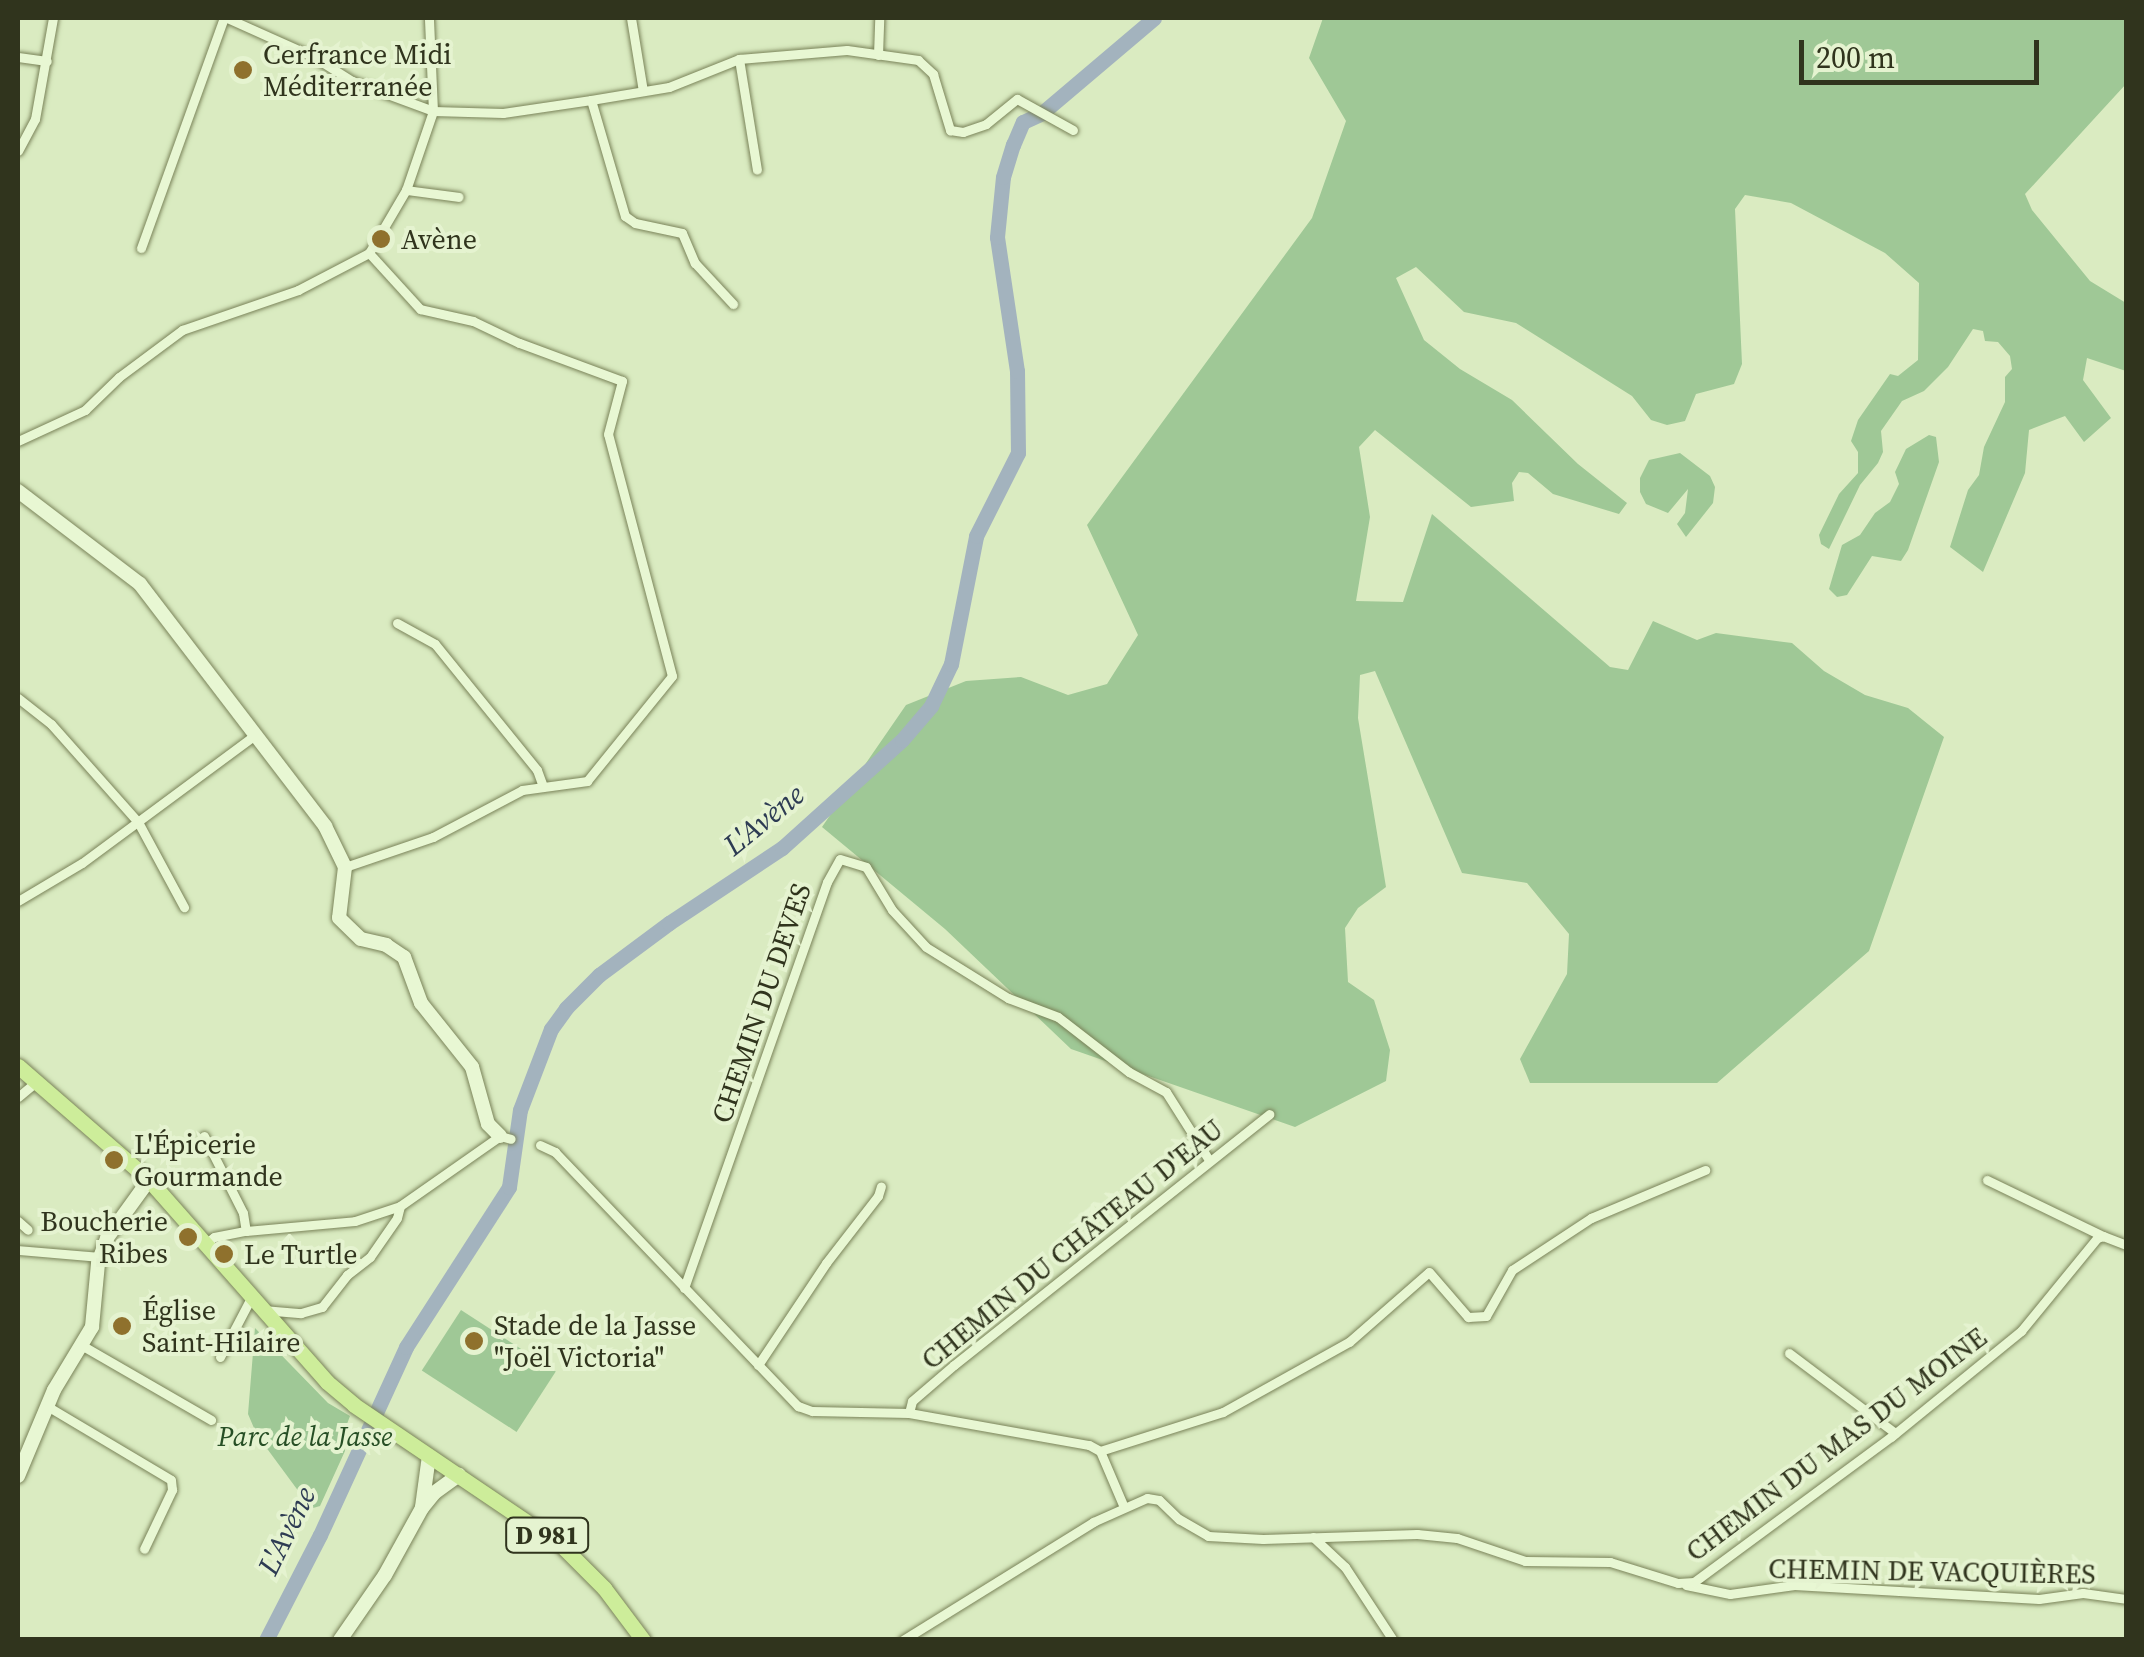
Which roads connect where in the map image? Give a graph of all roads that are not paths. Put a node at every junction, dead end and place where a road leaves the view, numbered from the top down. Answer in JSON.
{"nodes":[{"id":1,"x":54,"y":18,"type":"edge"},
{"id":2,"x":225,"y":18,"type":"edge"},
{"id":3,"x":429,"y":18,"type":"edge"},
{"id":4,"x":631,"y":18,"type":"edge"},
{"id":5,"x":879,"y":18,"type":"edge"},
{"id":6,"x":878,"y":54,"type":"junction"},
{"id":7,"x":18,"y":57,"type":"edge"},
{"id":8,"x":739,"y":59,"type":"junction"},
{"id":9,"x":48,"y":61,"type":"junction"},
{"id":10,"x":643,"y":91,"type":"junction"},
{"id":11,"x":591,"y":100,"type":"junction"},
{"id":12,"x":432,"y":110,"type":"junction"},
{"id":13,"x":1073,"y":130,"type":"dead end"},
{"id":14,"x":18,"y":151,"type":"edge"},
{"id":15,"x":756,"y":170,"type":"dead end"},
{"id":16,"x":406,"y":190,"type":"junction"},
{"id":17,"x":459,"y":197,"type":"dead end"},
{"id":18,"x":141,"y":248,"type":"dead end"},
{"id":19,"x":369,"y":252,"type":"junction"},
{"id":20,"x":733,"y":304,"type":"dead end"},
{"id":21,"x":18,"y":441,"type":"edge"},
{"id":22,"x":18,"y":491,"type":"edge"},
{"id":23,"x":396,"y":623,"type":"dead end"},
{"id":24,"x":18,"y":698,"type":"edge"},
{"id":25,"x":255,"y":736,"type":"junction"},
{"id":26,"x":542,"y":784,"type":"junction"},
{"id":27,"x":138,"y":822,"type":"junction"},
{"id":28,"x":345,"y":867,"type":"junction"},
{"id":29,"x":18,"y":901,"type":"edge"},
{"id":30,"x":184,"y":907,"type":"dead end"},
{"id":31,"x":18,"y":1066,"type":"edge"},
{"id":32,"x":36,"y":1082,"type":"junction"},
{"id":33,"x":18,"y":1097,"type":"edge"},
{"id":34,"x":1269,"y":1114,"type":"dead end"},
{"id":35,"x":204,"y":1136,"type":"dead end"},
{"id":36,"x":506,"y":1138,"type":"joint"},
{"id":37,"x":540,"y":1144,"type":"dead end"},
{"id":38,"x":1208,"y":1160,"type":"junction"},
{"id":39,"x":1705,"y":1170,"type":"dead end"},
{"id":40,"x":149,"y":1180,"type":"junction"},
{"id":41,"x":1986,"y":1180,"type":"dead end"},
{"id":42,"x":881,"y":1186,"type":"dead end"},
{"id":43,"x":400,"y":1206,"type":"junction"},
{"id":44,"x":18,"y":1220,"type":"edge"},
{"id":45,"x":28,"y":1230,"type":"dead end"},
{"id":46,"x":246,"y":1231,"type":"junction"},
{"id":47,"x":2103,"y":1236,"type":"junction"},
{"id":48,"x":205,"y":1244,"type":"junction"},
{"id":49,"x":2126,"y":1245,"type":"edge"},
{"id":50,"x":18,"y":1250,"type":"edge"},
{"id":51,"x":99,"y":1257,"type":"junction"},
{"id":52,"x":684,"y":1288,"type":"junction"},
{"id":53,"x":256,"y":1304,"type":"junction"},
{"id":54,"x":301,"y":1314,"type":"junction"},
{"id":55,"x":281,"y":1334,"type":"junction"},
{"id":56,"x":83,"y":1346,"type":"junction"},
{"id":57,"x":1788,"y":1352,"type":"dead end"},
{"id":58,"x":220,"y":1357,"type":"dead end"},
{"id":59,"x":758,"y":1365,"type":"junction"},
{"id":60,"x":47,"y":1406,"type":"junction"},
{"id":61,"x":908,"y":1413,"type":"junction"},
{"id":62,"x":211,"y":1420,"type":"dead end"},
{"id":63,"x":1895,"y":1434,"type":"junction"},
{"id":64,"x":1100,"y":1451,"type":"junction"},
{"id":65,"x":429,"y":1456,"type":"junction"},
{"id":66,"x":18,"y":1476,"type":"edge"},
{"id":67,"x":460,"y":1476,"type":"junction"},
{"id":68,"x":1123,"y":1505,"type":"junction"},
{"id":69,"x":422,"y":1508,"type":"junction"},
{"id":70,"x":1313,"y":1537,"type":"junction"},
{"id":71,"x":144,"y":1549,"type":"dead end"},
{"id":72,"x":1678,"y":1583,"type":"junction"},
{"id":73,"x":2126,"y":1599,"type":"edge"},
{"id":74,"x":340,"y":1640,"type":"edge"},
{"id":75,"x":642,"y":1640,"type":"edge"},
{"id":76,"x":903,"y":1640,"type":"edge"},
{"id":77,"x":1392,"y":1640,"type":"edge"}],
"edges":[{"from":1,"to":9,"type":"street"},
{"from":2,"to":12,"type":"street"},
{"from":2,"to":18,"type":"street"},
{"from":3,"to":12,"type":"street"},
{"from":4,"to":10,"type":"street"},
{"from":5,"to":6,"type":"street"},
{"from":6,"to":8,"type":"street"},
{"from":6,"to":13,"type":"street"},
{"from":7,"to":9,"type":"street"},
{"from":8,"to":10,"type":"street"},
{"from":8,"to":15,"type":"street"},
{"from":9,"to":14,"type":"street"},
{"from":10,"to":11,"type":"street"},
{"from":11,"to":12,"type":"street"},
{"from":11,"to":20,"type":"street"},
{"from":12,"to":16,"type":"street"},
{"from":16,"to":17,"type":"street"},
{"from":16,"to":19,"type":"street"},
{"from":19,"to":21,"type":"street"},
{"from":19,"to":26,"type":"street"},
{"from":22,"to":25,"type":"street"},
{"from":23,"to":26,"type":"street"},
{"from":24,"to":27,"type":"street"},
{"from":25,"to":27,"type":"street"},
{"from":25,"to":28,"type":"street"},
{"from":26,"to":28,"type":"street"},
{"from":27,"to":29,"type":"street"},
{"from":27,"to":30,"type":"street"},
{"from":28,"to":36,"type":"street"},
{"from":31,"to":32,"type":"main road","number":"D 981"},
{"from":32,"to":33,"type":"street"},
{"from":32,"to":40,"type":"main road","number":"D 981"},
{"from":34,"to":38,"type":"street","name":"CHEMIN DU CHÂTEAU D'EAU"},
{"from":35,"to":46,"type":"street"},
{"from":36,"to":43,"type":"street"},
{"from":37,"to":52,"type":"street"},
{"from":38,"to":52,"type":"street","name":"CHEMIN DU DEVES"},
{"from":38,"to":61,"type":"street","name":"CHEMIN DU CHÂTEAU D'EAU"},
{"from":39,"to":64,"type":"street"},
{"from":40,"to":48,"type":"main road","number":"D 981"},
{"from":40,"to":51,"type":"street"},
{"from":41,"to":47,"type":"street"},
{"from":42,"to":59,"type":"street"},
{"from":43,"to":46,"type":"street"},
{"from":43,"to":54,"type":"street"},
{"from":44,"to":45,"type":"street"},
{"from":46,"to":48,"type":"street"},
{"from":47,"to":49,"type":"street"},
{"from":47,"to":63,"type":"street","name":"CHEMIN DU MAS DU MOINE"},
{"from":48,"to":53,"type":"main road","number":"D 981"},
{"from":50,"to":51,"type":"street"},
{"from":51,"to":56,"type":"street"},
{"from":52,"to":59,"type":"street"},
{"from":53,"to":54,"type":"street"},
{"from":53,"to":55,"type":"main road","number":"D 981"},
{"from":53,"to":58,"type":"street"},
{"from":54,"to":55,"type":"street"},
{"from":55,"to":65,"type":"main road","number":"D 981"},
{"from":56,"to":60,"type":"street"},
{"from":56,"to":62,"type":"street"},
{"from":57,"to":63,"type":"street"},
{"from":59,"to":61,"type":"street"},
{"from":60,"to":66,"type":"street"},
{"from":60,"to":71,"type":"street"},
{"from":61,"to":64,"type":"street"},
{"from":63,"to":72,"type":"street","name":"CHEMIN DU MAS DU MOINE"},
{"from":64,"to":68,"type":"street"},
{"from":65,"to":67,"type":"main road","number":"D 981"},
{"from":65,"to":69,"type":"street"},
{"from":67,"to":69,"type":"street"},
{"from":67,"to":75,"type":"main road","number":"D 981"},
{"from":68,"to":70,"type":"street","name":"CHEMIN DU MAS DU MOINE"},
{"from":68,"to":76,"type":"street"},
{"from":69,"to":74,"type":"street"},
{"from":70,"to":72,"type":"street","name":"CHEMIN DU MAS DU MOINE"},
{"from":70,"to":77,"type":"street"},
{"from":72,"to":73,"type":"street","name":"CHEMIN DE VACQUIÈRES"}]}
